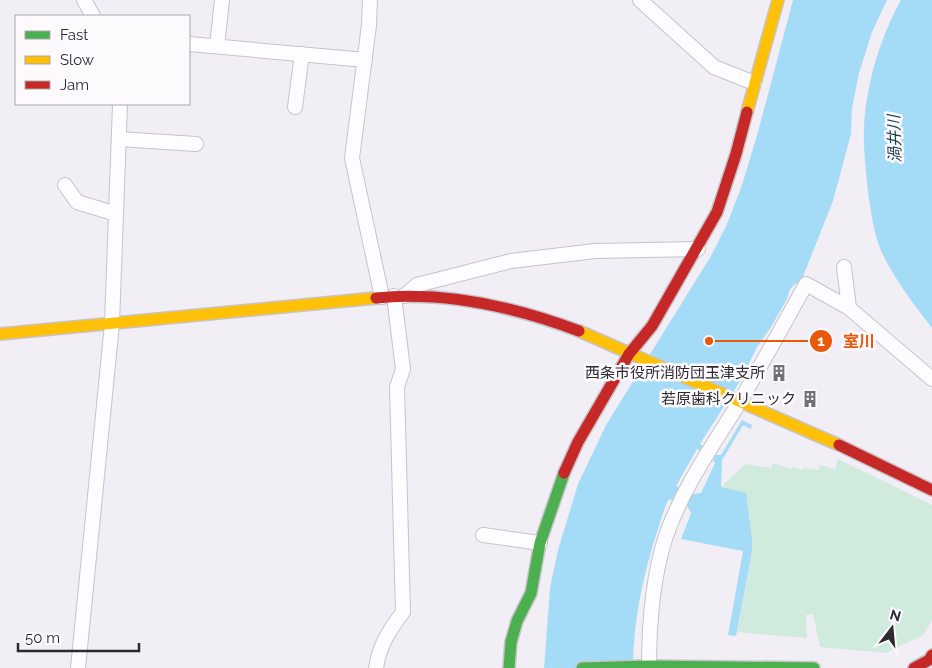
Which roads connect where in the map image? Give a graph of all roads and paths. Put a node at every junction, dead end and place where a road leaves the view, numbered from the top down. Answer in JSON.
{"nodes":[{"id":1,"x":84,"y":0,"type":"edge"},
{"id":2,"x":222,"y":0,"type":"edge"},
{"id":3,"x":370,"y":0,"type":"edge"},
{"id":4,"x":640,"y":0,"type":"edge"},
{"id":5,"x":778,"y":0,"type":"edge"},
{"id":6,"x":93,"y":15,"type":"edge"},
{"id":7,"x":190,"y":44,"type":"edge"},
{"id":8,"x":216,"y":46,"type":"junction"},
{"id":9,"x":302,"y":54,"type":"junction"},
{"id":10,"x":365,"y":60,"type":"junction"},
{"id":11,"x":754,"y":83,"type":"junction"},
{"id":12,"x":120,"y":105,"type":"edge"},
{"id":13,"x":295,"y":107,"type":"dead end"},
{"id":14,"x":119,"y":139,"type":"junction"},
{"id":15,"x":196,"y":144,"type":"dead end"},
{"id":16,"x":66,"y":185,"type":"dead end"},
{"id":17,"x":116,"y":214,"type":"junction"},
{"id":18,"x":698,"y":249,"type":"junction"},
{"id":19,"x":844,"y":267,"type":"dead end"},
{"id":20,"x":393,"y":297,"type":"junction"},
{"id":21,"x":849,"y":308,"type":"junction"},
{"id":22,"x":112,"y":324,"type":"junction"},
{"id":23,"x":0,"y":334,"type":"edge"},
{"id":24,"x":629,"y":354,"type":"junction"},
{"id":25,"x":932,"y":379,"type":"edge"},
{"id":26,"x":736,"y":400,"type":"junction"},
{"id":27,"x":932,"y":490,"type":"edge"},
{"id":28,"x":484,"y":535,"type":"dead end"},
{"id":29,"x":540,"y":543,"type":"junction"},
{"id":30,"x":932,"y":655,"type":"edge"},
{"id":31,"x":645,"y":667,"type":"edge"},
{"id":32,"x":78,"y":668,"type":"edge"},
{"id":33,"x":376,"y":668,"type":"edge"},
{"id":34,"x":510,"y":668,"type":"edge"},
{"id":35,"x":582,"y":668,"type":"edge"},
{"id":36,"x":814,"y":668,"type":"edge"},
{"id":37,"x":914,"y":668,"type":"edge"}],
"edges":[{"from":1,"to":6,"type":"street"},
{"from":2,"to":8,"type":"street"},
{"from":3,"to":10,"type":"street"},
{"from":4,"to":11,"type":"street"},
{"from":5,"to":11,"type":"street"},
{"from":7,"to":8,"type":"street"},
{"from":8,"to":9,"type":"street"},
{"from":9,"to":10,"type":"street"},
{"from":9,"to":13,"type":"street"},
{"from":10,"to":20,"type":"street"},
{"from":11,"to":18,"type":"street"},
{"from":12,"to":14,"type":"street"},
{"from":14,"to":15,"type":"street"},
{"from":14,"to":17,"type":"street"},
{"from":16,"to":17,"type":"street"},
{"from":17,"to":22,"type":"street"},
{"from":18,"to":20,"type":"street"},
{"from":18,"to":24,"type":"street"},
{"from":19,"to":21,"type":"street"},
{"from":20,"to":22,"type":"street"},
{"from":20,"to":24,"type":"street"},
{"from":20,"to":33,"type":"street"},
{"from":21,"to":25,"type":"street"},
{"from":21,"to":26,"type":"street"},
{"from":22,"to":23,"type":"street"},
{"from":22,"to":32,"type":"street"},
{"from":24,"to":26,"type":"street"},
{"from":24,"to":29,"type":"street"},
{"from":26,"to":27,"type":"street"},
{"from":26,"to":31,"type":"street"},
{"from":28,"to":29,"type":"street"},
{"from":29,"to":34,"type":"street"},
{"from":30,"to":37,"type":"street"},
{"from":31,"to":35,"type":"street"},
{"from":31,"to":36,"type":"street"}]}
